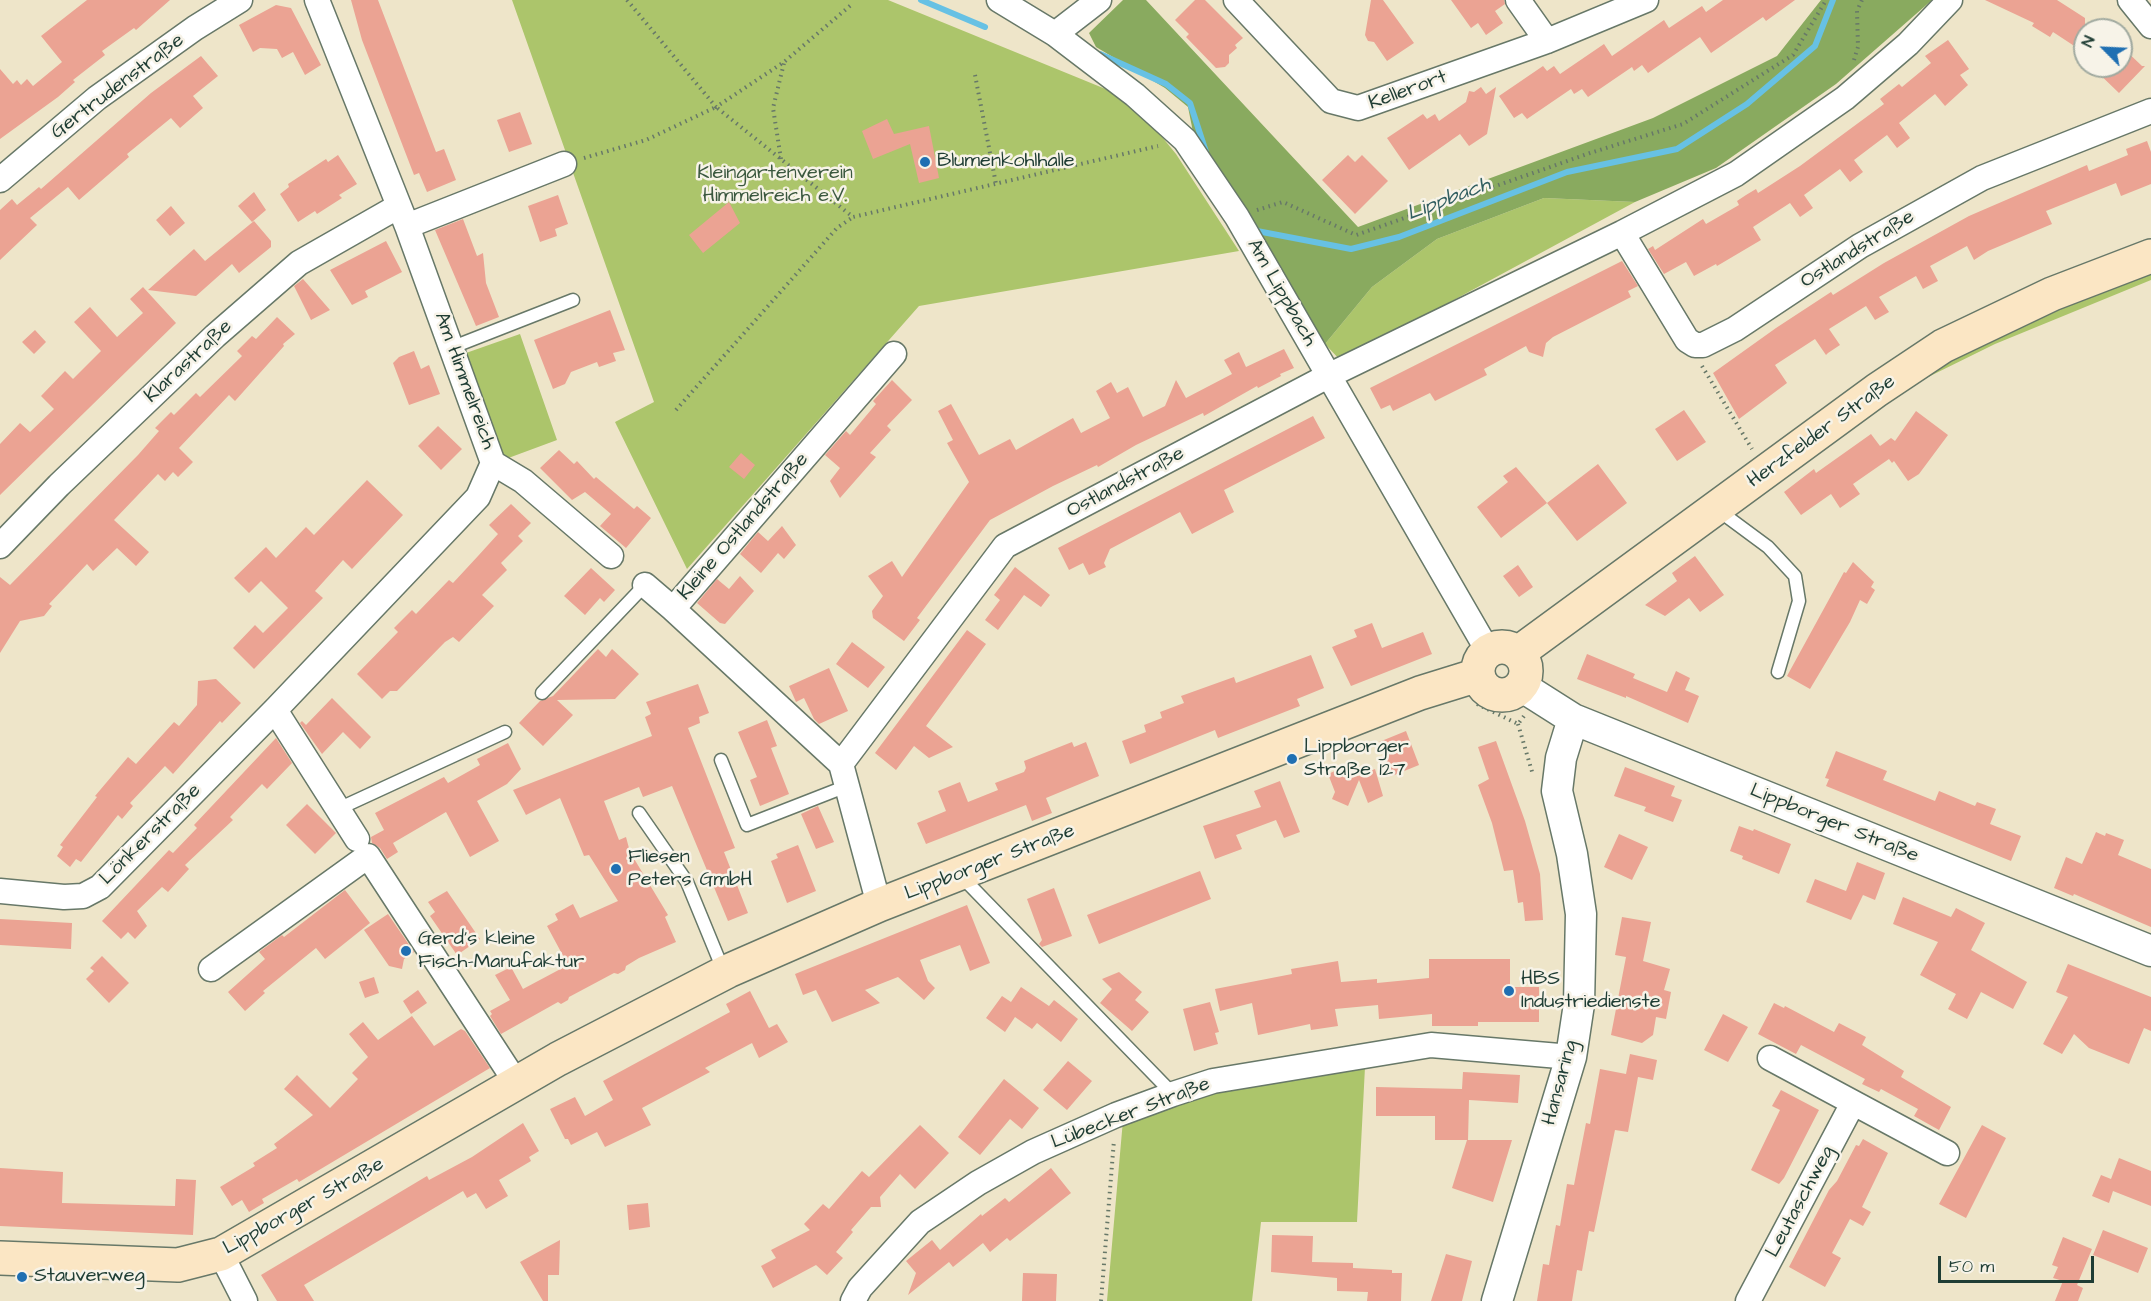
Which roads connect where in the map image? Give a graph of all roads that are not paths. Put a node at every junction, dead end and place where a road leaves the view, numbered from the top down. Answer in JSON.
{"nodes":[{"id":1,"x":240,"y":0,"type":"edge"},
{"id":2,"x":317,"y":0,"type":"edge"},
{"id":3,"x":999,"y":0,"type":"edge"},
{"id":4,"x":1099,"y":0,"type":"edge"},
{"id":5,"x":1236,"y":0,"type":"edge"},
{"id":6,"x":1518,"y":0,"type":"edge"},
{"id":7,"x":1646,"y":0,"type":"edge"},
{"id":8,"x":1950,"y":0,"type":"edge"},
{"id":9,"x":2130,"y":0,"type":"edge"},
{"id":10,"x":2151,"y":26,"type":"edge"},
{"id":11,"x":1055,"y":34,"type":"junction"},
{"id":12,"x":1548,"y":41,"type":"junction"},
{"id":13,"x":2151,"y":111,"type":"edge"},
{"id":14,"x":564,"y":164,"type":"road end"},
{"id":15,"x":0,"y":180,"type":"edge"},
{"id":16,"x":403,"y":216,"type":"junction"},
{"id":17,"x":1622,"y":233,"type":"junction"},
{"id":18,"x":2151,"y":256,"type":"edge"},
{"id":19,"x":573,"y":300,"type":"dead end"},
{"id":20,"x":453,"y":347,"type":"junction"},
{"id":21,"x":894,"y":354,"type":"dead end"},
{"id":22,"x":1328,"y":376,"type":"junction"},
{"id":23,"x":493,"y":463,"type":"junction"},
{"id":24,"x":1718,"y":509,"type":"junction"},
{"id":25,"x":0,"y":546,"type":"edge"},
{"id":26,"x":611,"y":556,"type":"dead end"},
{"id":27,"x":645,"y":585,"type":"joint"},
{"id":28,"x":673,"y":609,"type":"junction"},
{"id":29,"x":1485,"y":665,"type":"junction"},
{"id":30,"x":1778,"y":672,"type":"dead end"},
{"id":31,"x":1529,"y":692,"type":"junction"},
{"id":32,"x":542,"y":693,"type":"dead end"},
{"id":33,"x":275,"y":710,"type":"junction"},
{"id":34,"x":1573,"y":719,"type":"junction"},
{"id":35,"x":506,"y":732,"type":"dead end"},
{"id":36,"x":721,"y":760,"type":"dead end"},
{"id":37,"x":844,"y":775,"type":"junction"},
{"id":38,"x":338,"y":809,"type":"junction"},
{"id":39,"x":639,"y":813,"type":"dead end"},
{"id":40,"x":357,"y":839,"type":"dead end"},
{"id":41,"x":960,"y":875,"type":"junction"},
{"id":42,"x":0,"y":891,"type":"edge"},
{"id":43,"x":879,"y":905,"type":"junction"},
{"id":44,"x":2151,"y":951,"type":"edge"},
{"id":45,"x":211,"y":969,"type":"dead end"},
{"id":46,"x":724,"y":973,"type":"junction"},
{"id":47,"x":1571,"y":1057,"type":"junction"},
{"id":48,"x":1770,"y":1058,"type":"dead end"},
{"id":49,"x":517,"y":1084,"type":"junction"},
{"id":50,"x":1173,"y":1094,"type":"junction"},
{"id":51,"x":1853,"y":1103,"type":"junction"},
{"id":52,"x":1947,"y":1153,"type":"dead end"},
{"id":53,"x":221,"y":1254,"type":"junction"},
{"id":54,"x":0,"y":1258,"type":"edge"},
{"id":55,"x":244,"y":1301,"type":"edge"},
{"id":56,"x":854,"y":1301,"type":"edge"},
{"id":57,"x":1497,"y":1301,"type":"edge"},
{"id":58,"x":1748,"y":1301,"type":"edge"}],
"edges":[{"from":1,"to":15,"type":"street","name":"Gertrudenstraße"},
{"from":2,"to":16,"type":"street","name":"Am Himmelreich"},
{"from":3,"to":11,"type":"street","name":"Am Lippbach"},
{"from":4,"to":11,"type":"street"},
{"from":5,"to":12,"type":"street","name":"Kellerort"},
{"from":6,"to":12,"type":"street"},
{"from":7,"to":12,"type":"street","name":"Kellerort"},
{"from":8,"to":17,"type":"street","name":"Ostlandstraße"},
{"from":9,"to":10,"type":"street"},
{"from":11,"to":22,"type":"street","name":"Am Lippbach"},
{"from":13,"to":17,"type":"street","name":"Ostlandstraße"},
{"from":14,"to":16,"type":"street"},
{"from":16,"to":20,"type":"street","name":"Am Himmelreich"},
{"from":16,"to":25,"type":"street","name":"Klarastraße"},
{"from":17,"to":22,"type":"street","name":"Ostlandstraße"},
{"from":18,"to":24,"type":"main road","name":"Herzfelder Straße"},
{"from":19,"to":20,"type":"lane"},
{"from":20,"to":23,"type":"street","name":"Am Himmelreich"},
{"from":21,"to":28,"type":"street","name":"Kleine Ostlandstraße"},
{"from":22,"to":29,"type":"street","name":"Am Lippbach"},
{"from":22,"to":37,"type":"street","name":"Ostlandstraße"},
{"from":23,"to":26,"type":"street","name":"Am Himmelreich"},
{"from":23,"to":33,"type":"street","name":"Lönkerstraße"},
{"from":24,"to":29,"type":"main road","name":"Herzfelder Straße"},
{"from":24,"to":30,"type":"lane"},
{"from":27,"to":28,"type":"street"},
{"from":27,"to":32,"type":"lane"},
{"from":28,"to":37,"type":"street","name":"Kleine Ostlandstraße"},
{"from":29,"to":31,"type":"main road"},
{"from":29,"to":31,"type":"main road"},
{"from":29,"to":41,"type":"main road","name":"Lippborger Straße"},
{"from":31,"to":34,"type":"street","name":"Lippborger Straße"},
{"from":33,"to":38,"type":"street"},
{"from":33,"to":42,"type":"street","name":"Lönkerstraße"},
{"from":34,"to":44,"type":"street","name":"Lippborger Straße"},
{"from":34,"to":47,"type":"street","name":"Hansaring"},
{"from":35,"to":38,"type":"lane"},
{"from":36,"to":37,"type":"lane"},
{"from":37,"to":43,"type":"street"},
{"from":38,"to":40,"type":"street"},
{"from":39,"to":46,"type":"lane"},
{"from":41,"to":43,"type":"main road","name":"Lippborger Straße"},
{"from":41,"to":50,"type":"lane"},
{"from":43,"to":46,"type":"main road","name":"Lippborger Straße"},
{"from":45,"to":49,"type":"street"},
{"from":46,"to":49,"type":"main road","name":"Lippborger Straße"},
{"from":47,"to":50,"type":"street","name":"Lübecker Straße"},
{"from":47,"to":57,"type":"street","name":"Hansaring"},
{"from":48,"to":51,"type":"street"},
{"from":49,"to":53,"type":"main road","name":"Lippborger Straße"},
{"from":50,"to":56,"type":"street","name":"Lübecker Straße"},
{"from":51,"to":52,"type":"street"},
{"from":51,"to":58,"type":"street","name":"Leutaschweg"},
{"from":53,"to":54,"type":"main road","name":"Lippborger Straße"},
{"from":53,"to":55,"type":"street"}]}
